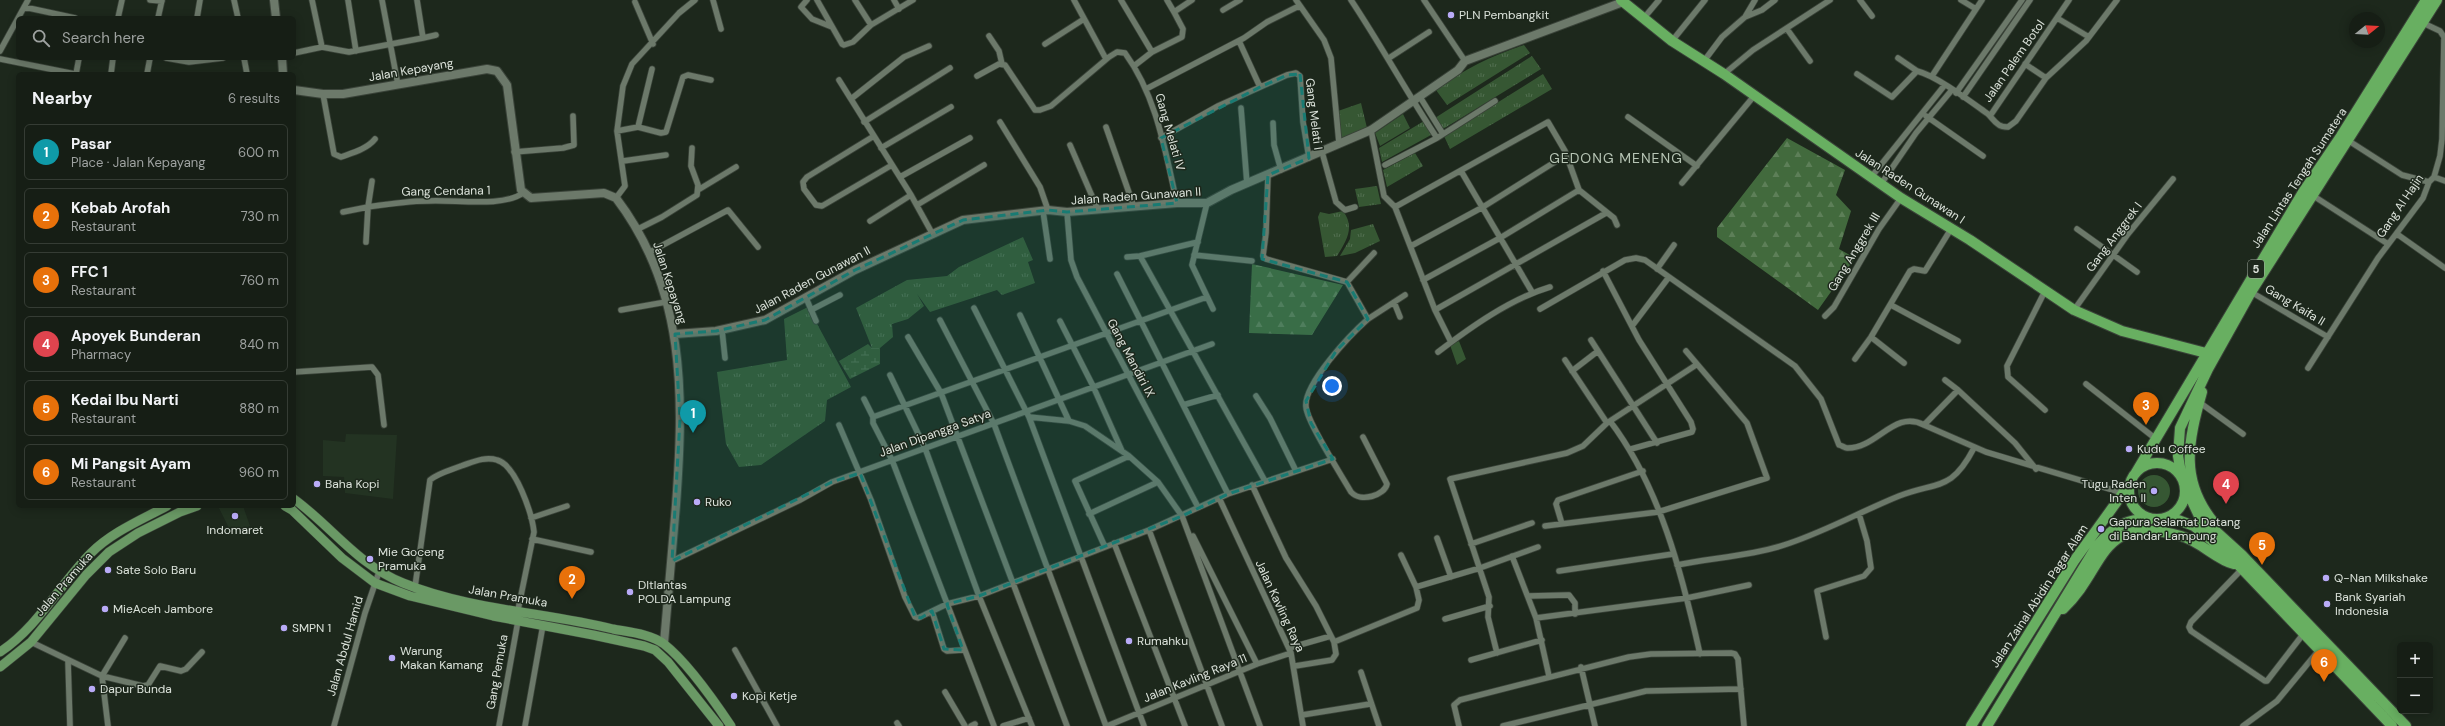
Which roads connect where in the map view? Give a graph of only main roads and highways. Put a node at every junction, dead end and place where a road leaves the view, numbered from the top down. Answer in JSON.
{"nodes":[{"id":1,"x":2426,"y":0,"type":"edge"},
{"id":2,"x":2437,"y":0,"type":"edge"},
{"id":3,"x":1622,"y":1,"type":"edge"},
{"id":4,"x":2401,"y":48,"type":"junction"},
{"id":5,"x":2388,"y":70,"type":"junction"},
{"id":6,"x":2206,"y":353,"type":"junction"},
{"id":7,"x":2208,"y":369,"type":"junction"},
{"id":8,"x":2133,"y":478,"type":"junction"},
{"id":9,"x":2184,"y":482,"type":"junction"},
{"id":10,"x":296,"y":501,"type":"edge"},
{"id":11,"x":163,"y":508,"type":"edge"},
{"id":12,"x":191,"y":508,"type":"edge"},
{"id":13,"x":288,"y":508,"type":"edge"},
{"id":14,"x":2158,"y":519,"type":"junction"},
{"id":15,"x":2242,"y":555,"type":"junction"},
{"id":16,"x":2240,"y":567,"type":"junction"},
{"id":17,"x":2056,"y":590,"type":"junction"},
{"id":18,"x":2065,"y":596,"type":"junction"},
{"id":19,"x":494,"y":606,"type":"junction"},
{"id":20,"x":493,"y":616,"type":"junction"},
{"id":21,"x":2051,"y":620,"type":"junction"},
{"id":22,"x":0,"y":652,"type":"edge"},
{"id":23,"x":0,"y":667,"type":"edge"},
{"id":24,"x":719,"y":726,"type":"edge"},
{"id":25,"x":731,"y":726,"type":"edge"},
{"id":26,"x":1972,"y":726,"type":"edge"},
{"id":27,"x":1986,"y":726,"type":"edge"},
{"id":28,"x":2392,"y":726,"type":"edge"},
{"id":29,"x":2406,"y":726,"type":"edge"}],
"edges":[{"from":1,"to":4,"type":"highway","name":"Jalan Lintas Tengah Sumatera","number":"5"},
{"from":2,"to":4,"type":"highway","name":"Jalan Lintas Tengah Sumatera","number":"5"},
{"from":3,"to":6,"type":"highway","name":"Jalan Raden Gunawan I"},
{"from":4,"to":5,"type":"highway","name":"Jalan Lintas Tengah Sumatera","number":"5"},
{"from":5,"to":6,"type":"highway","name":"Jalan Lintas Tengah Sumatera","number":"5"},
{"from":5,"to":7,"type":"highway","name":"Jalan Lintas Tengah Sumatera","number":"5"},
{"from":6,"to":8,"type":"highway","name":"Jalan Lintas Tengah Sumatera","number":"5"},
{"from":7,"to":9,"type":"highway","name":"Jalan Lintas Tengah Sumatera","number":"5"},
{"from":7,"to":15,"type":"highway"},
{"from":8,"to":9,"type":"highway"},
{"from":8,"to":14,"type":"highway"},
{"from":8,"to":17,"type":"highway","name":"Jalan Zainal Abidin Pagar Alam"},
{"from":9,"to":14,"type":"highway"},
{"from":9,"to":15,"type":"highway"},
{"from":10,"to":19,"type":"main road","name":"Jalan Pramuka"},
{"from":11,"to":22,"type":"main road","name":"Jalan Pramuka"},
{"from":12,"to":23,"type":"main road","name":"Jalan Pramuka"},
{"from":13,"to":20,"type":"main road","name":"Jalan Pramuka"},
{"from":14,"to":16,"type":"highway"},
{"from":14,"to":18,"type":"highway","name":"Jalan Zainal Abidin Pagar Alam"},
{"from":15,"to":29,"type":"highway"},
{"from":16,"to":21,"type":"highway"},
{"from":16,"to":28,"type":"highway"},
{"from":17,"to":18,"type":"highway"},
{"from":17,"to":26,"type":"highway","name":"Jalan Zainal Abidin Pagar Alam"},
{"from":18,"to":21,"type":"highway","name":"Jalan Zainal Abidin Pagar Alam"},
{"from":19,"to":20,"type":"main road"},
{"from":19,"to":25,"type":"main road","name":"Jalan Pramuka"},
{"from":20,"to":24,"type":"main road","name":"Jalan Pramuka"},
{"from":21,"to":27,"type":"highway","name":"Jalan Zainal Abidin Pagar Alam"}]}
